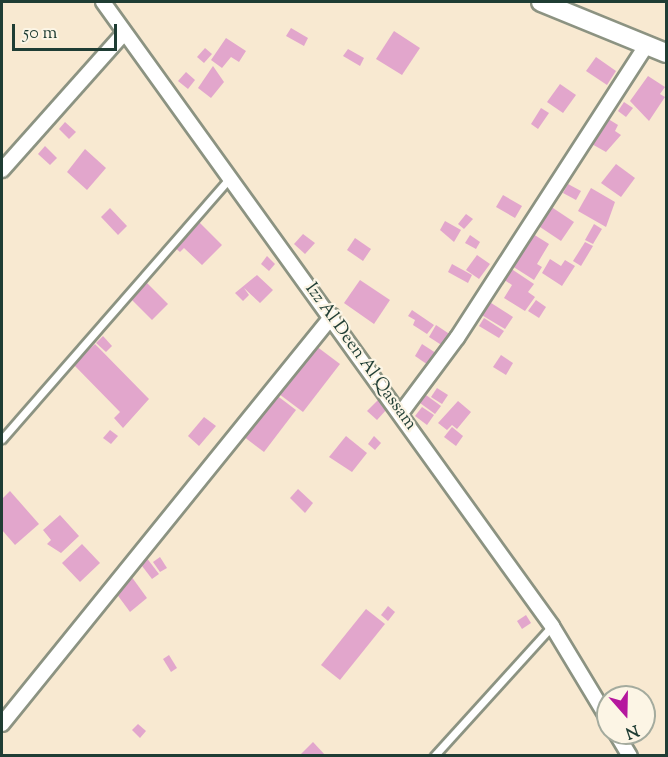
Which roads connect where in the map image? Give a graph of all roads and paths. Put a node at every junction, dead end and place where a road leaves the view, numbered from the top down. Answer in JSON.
{"nodes":[{"id":1,"x":103,"y":2,"type":"edge"},
{"id":2,"x":540,"y":2,"type":"edge"},
{"id":3,"x":124,"y":33,"type":"junction"},
{"id":4,"x":647,"y":44,"type":"junction"},
{"id":5,"x":666,"y":52,"type":"edge"},
{"id":6,"x":2,"y":170,"type":"edge"},
{"id":7,"x":229,"y":178,"type":"junction"},
{"id":8,"x":332,"y":316,"type":"junction"},
{"id":9,"x":401,"y":413,"type":"junction"},
{"id":10,"x":2,"y":439,"type":"edge"},
{"id":11,"x":552,"y":626,"type":"junction"},
{"id":12,"x":596,"y":699,"type":"edge"},
{"id":13,"x":2,"y":724,"type":"edge"},
{"id":14,"x":434,"y":756,"type":"edge"}],
"edges":[{"from":1,"to":3,"type":"street","name":"Izz Al Deen Al Qassam"},
{"from":2,"to":4,"type":"street"},
{"from":3,"to":6,"type":"street"},
{"from":3,"to":7,"type":"street","name":"Izz Al Deen Al Qassam"},
{"from":4,"to":5,"type":"street"},
{"from":4,"to":9,"type":"street"},
{"from":7,"to":8,"type":"street","name":"Izz Al Deen Al Qassam"},
{"from":7,"to":10,"type":"lane"},
{"from":8,"to":9,"type":"street","name":"Izz Al Deen Al Qassam"},
{"from":8,"to":13,"type":"street"},
{"from":9,"to":11,"type":"street","name":"Izz Al Deen Al Qassam"},
{"from":11,"to":12,"type":"street","name":"Izz Al Deen Al Qassam"},
{"from":11,"to":14,"type":"lane"}]}
